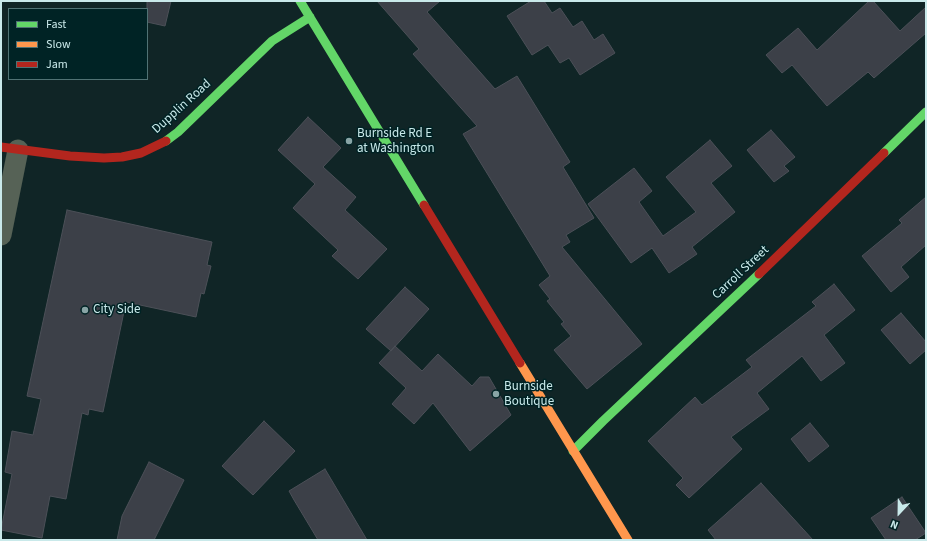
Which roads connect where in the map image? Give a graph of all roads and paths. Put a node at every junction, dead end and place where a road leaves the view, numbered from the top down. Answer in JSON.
{"nodes":[{"id":1,"x":300,"y":1,"type":"edge"},
{"id":2,"x":310,"y":17,"type":"junction"},
{"id":3,"x":926,"y":112,"type":"edge"},
{"id":4,"x":10,"y":149,"type":"edge"},
{"id":5,"x":1,"y":235,"type":"edge"},
{"id":6,"x":573,"y":451,"type":"junction"},
{"id":7,"x":628,"y":540,"type":"edge"}],
"edges":[{"from":1,"to":2,"type":"street"},
{"from":2,"to":4,"type":"street","name":"Dupplin Road"},
{"from":2,"to":6,"type":"street"},
{"from":3,"to":6,"type":"street","name":"Carroll Street"},
{"from":4,"to":5,"type":"street"},
{"from":6,"to":7,"type":"street"}]}
